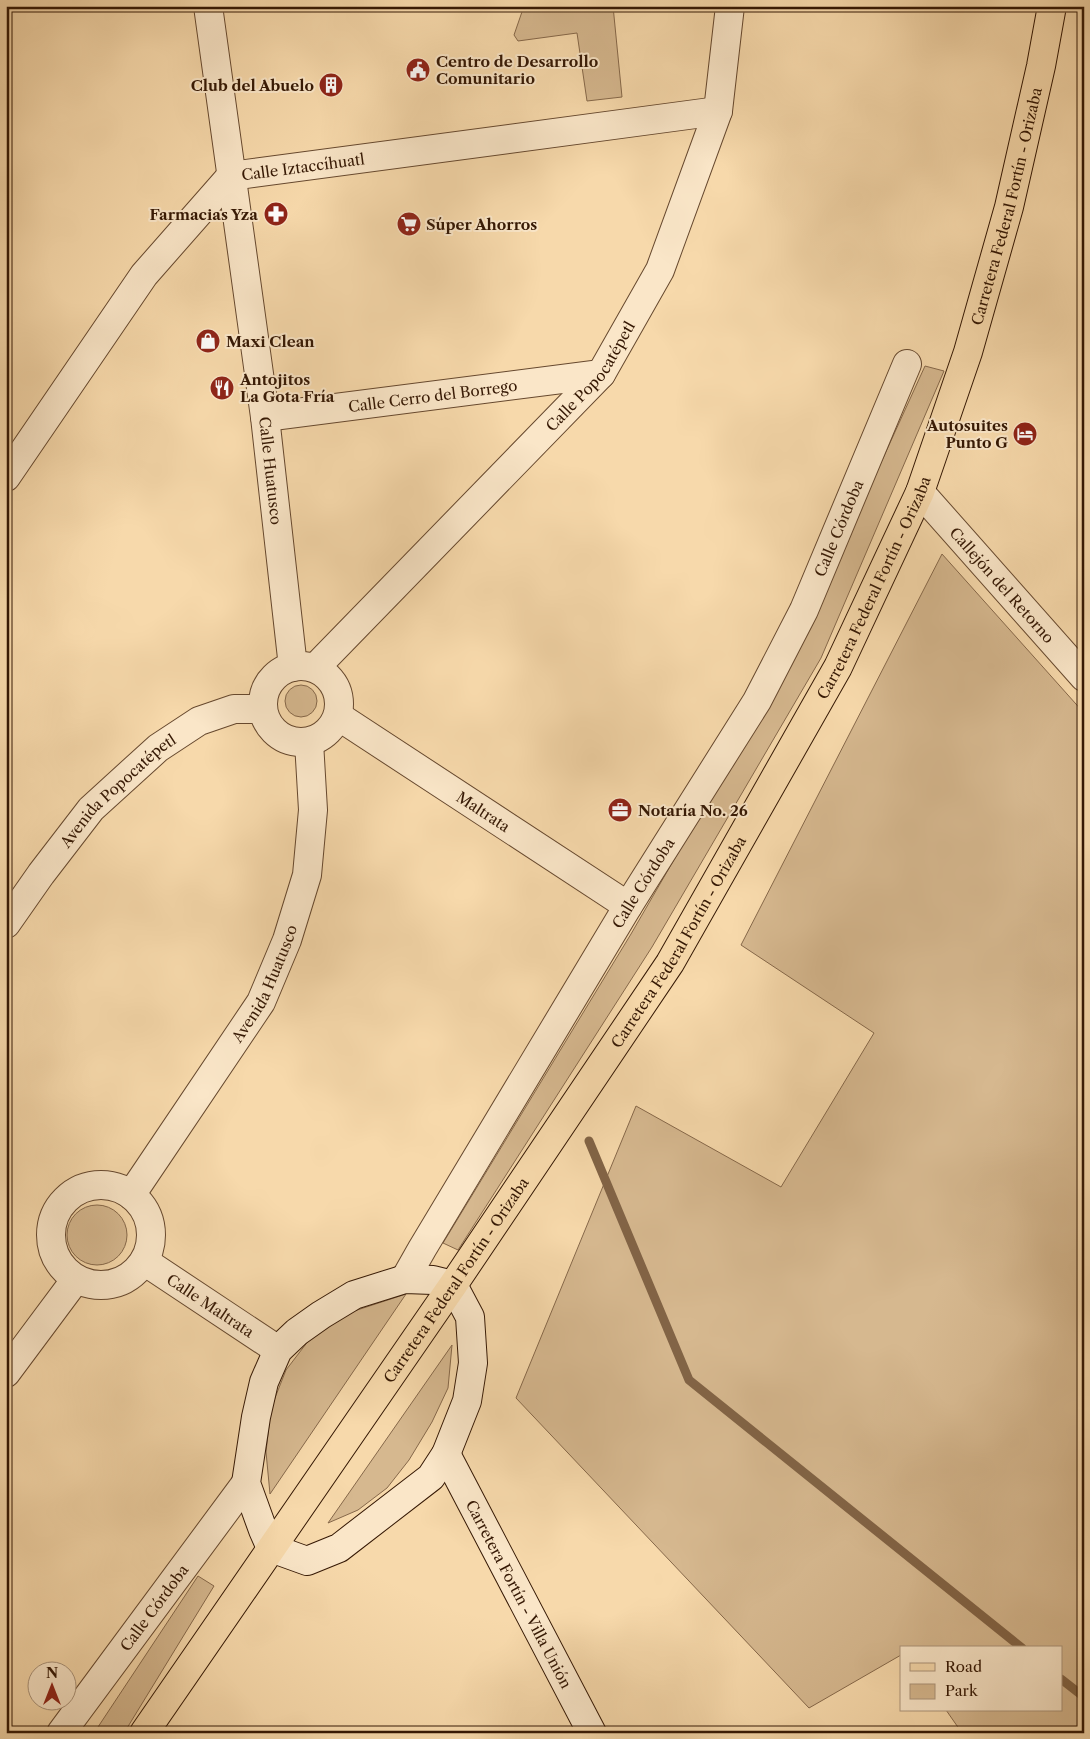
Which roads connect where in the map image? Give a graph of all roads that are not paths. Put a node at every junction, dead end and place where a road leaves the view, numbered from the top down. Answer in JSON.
{"nodes":[{"id":1,"x":208,"y":6,"type":"edge"},
{"id":2,"x":730,"y":6,"type":"edge"},
{"id":3,"x":1052,"y":6,"type":"edge"},
{"id":4,"x":718,"y":110,"type":"junction"},
{"id":5,"x":231,"y":176,"type":"junction"},
{"id":6,"x":908,"y":364,"type":"dead end"},
{"id":7,"x":601,"y":374,"type":"junction"},
{"id":8,"x":265,"y":417,"type":"junction"},
{"id":9,"x":6,"y":477,"type":"edge"},
{"id":10,"x":920,"y":492,"type":"junction"},
{"id":11,"x":304,"y":667,"type":"junction"},
{"id":12,"x":1084,"y":677,"type":"edge"},
{"id":13,"x":263,"y":709,"type":"junction"},
{"id":14,"x":338,"y":716,"type":"junction"},
{"id":15,"x":309,"y":742,"type":"junction"},
{"id":16,"x":628,"y":906,"type":"junction"},
{"id":17,"x":6,"y":924,"type":"edge"},
{"id":18,"x":131,"y":1195,"type":"junction"},
{"id":19,"x":144,"y":1261,"type":"junction"},
{"id":20,"x":76,"y":1279,"type":"junction"},
{"id":21,"x":405,"y":1279,"type":"junction"},
{"id":22,"x":452,"y":1286,"type":"junction"},
{"id":23,"x":278,"y":1350,"type":"junction"},
{"id":24,"x":6,"y":1374,"type":"edge"},
{"id":25,"x":446,"y":1454,"type":"junction"},
{"id":26,"x":246,"y":1483,"type":"junction"},
{"id":27,"x":271,"y":1548,"type":"junction"},
{"id":28,"x":61,"y":1733,"type":"edge"},
{"id":29,"x":144,"y":1733,"type":"edge"},
{"id":30,"x":592,"y":1733,"type":"edge"}],
"edges":[{"from":1,"to":5,"type":"street","name":"Calle Huatusco"},
{"from":2,"to":4,"type":"street","name":"Calle Popocatépetl"},
{"from":3,"to":10,"type":"main road","name":"Carretera Federal Fortín - Orizaba"},
{"from":4,"to":5,"type":"street","name":"Calle Iztaccíhuatl"},
{"from":4,"to":7,"type":"street","name":"Calle Popocatépetl"},
{"from":5,"to":8,"type":"street","name":"Calle Huatusco"},
{"from":5,"to":9,"type":"street","name":"Calle Iztaccíhuatl"},
{"from":6,"to":16,"type":"street","name":"Calle Córdoba"},
{"from":7,"to":8,"type":"street","name":"Calle Cerro del Borrego"},
{"from":7,"to":11,"type":"street","name":"Calle Popocatépetl"},
{"from":8,"to":11,"type":"street","name":"Calle Huatusco"},
{"from":10,"to":12,"type":"street","name":"Callejón del Retorno"},
{"from":10,"to":22,"type":"main road","name":"Carretera Federal Fortín - Orizaba"},
{"from":11,"to":13,"type":"street"},
{"from":11,"to":14,"type":"street"},
{"from":13,"to":15,"type":"street"},
{"from":13,"to":17,"type":"street","name":"Avenida Popocatépetl"},
{"from":14,"to":15,"type":"street"},
{"from":14,"to":16,"type":"street","name":"Maltrata"},
{"from":15,"to":18,"type":"street","name":"Avenida Huatusco"},
{"from":16,"to":21,"type":"street","name":"Calle Córdoba"},
{"from":18,"to":19,"type":"street"},
{"from":18,"to":20,"type":"street"},
{"from":19,"to":20,"type":"street"},
{"from":19,"to":23,"type":"street","name":"Calle Maltrata"},
{"from":20,"to":24,"type":"street"},
{"from":21,"to":22,"type":"street"},
{"from":21,"to":23,"type":"street"},
{"from":22,"to":25,"type":"street"},
{"from":22,"to":27,"type":"main road","name":"Carretera Federal Fortín - Orizaba"},
{"from":23,"to":26,"type":"street"},
{"from":25,"to":27,"type":"street"},
{"from":25,"to":30,"type":"street","name":"Carretera Fortín - Villa Unión"},
{"from":26,"to":27,"type":"street"},
{"from":26,"to":28,"type":"street","name":"Calle Córdoba"},
{"from":27,"to":29,"type":"main road","name":"Carretera Federal Fortín - Orizaba"}]}
